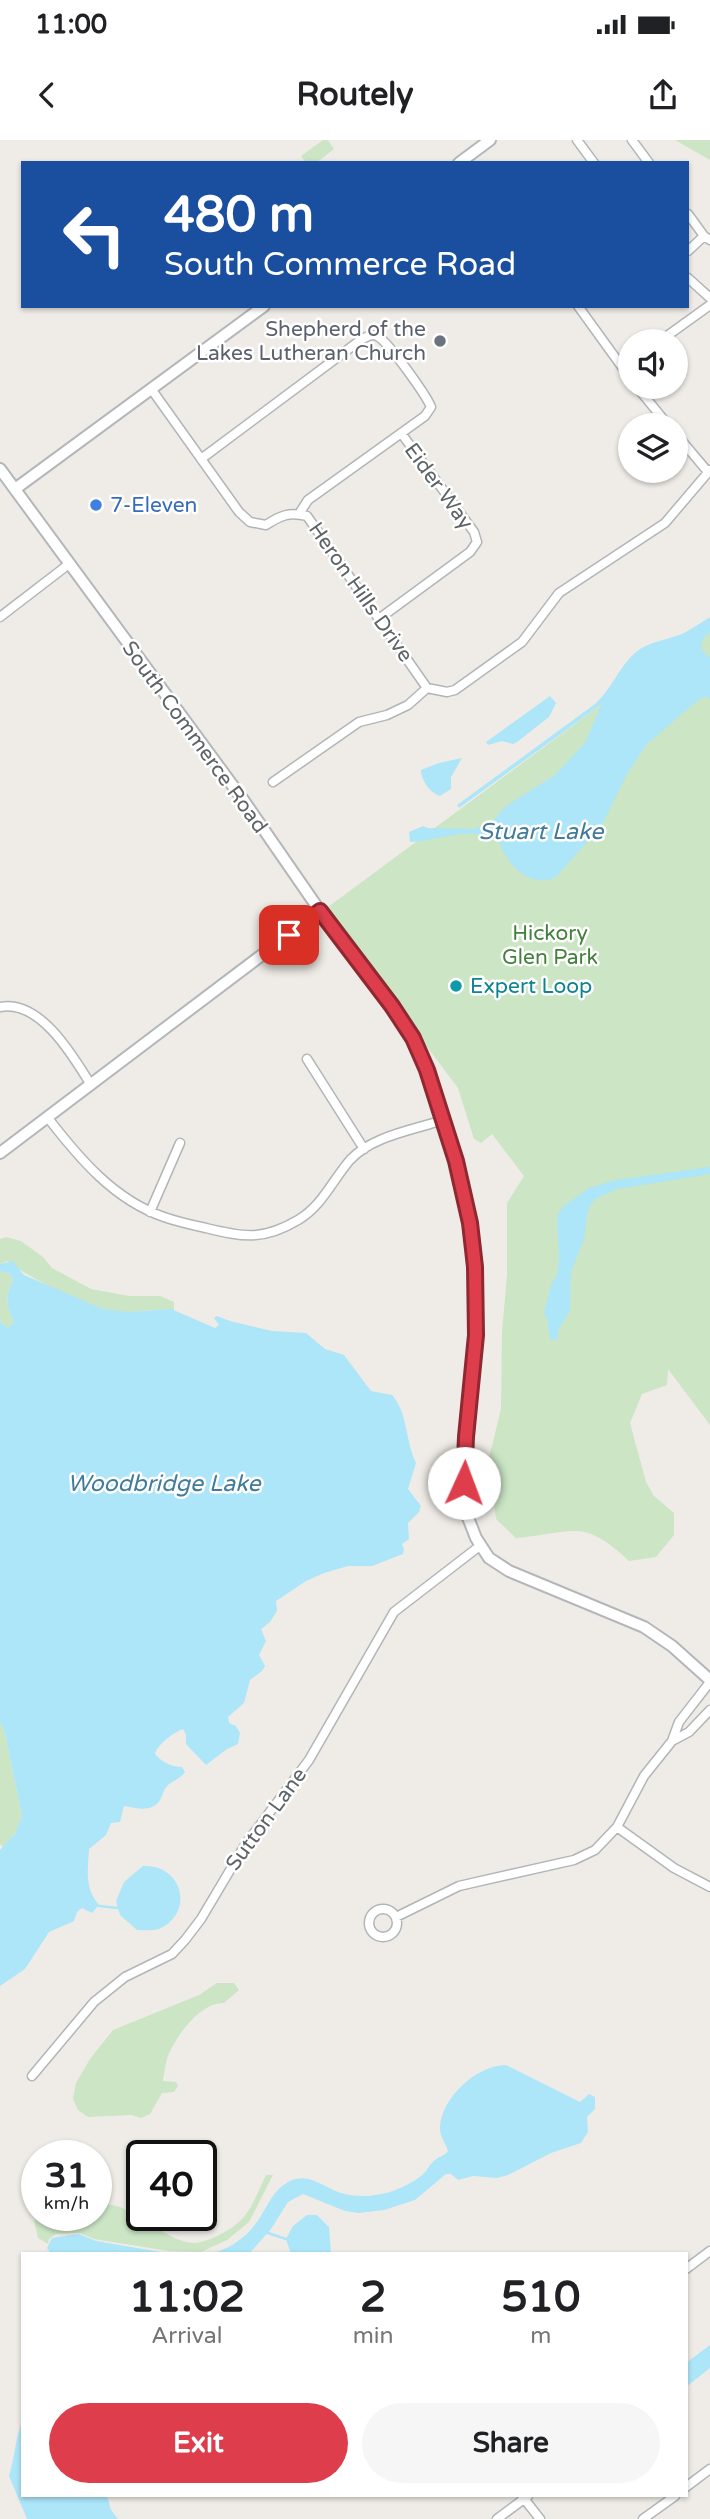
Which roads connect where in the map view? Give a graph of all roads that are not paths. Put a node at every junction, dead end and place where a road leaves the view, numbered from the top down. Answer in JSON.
{"nodes":[{"id":1,"x":490,"y":140,"type":"edge"},
{"id":2,"x":577,"y":140,"type":"edge"},
{"id":3,"x":632,"y":140,"type":"edge"},
{"id":4,"x":462,"y":161,"type":"edge"},
{"id":5,"x":593,"y":161,"type":"edge"},
{"id":6,"x":648,"y":161,"type":"edge"},
{"id":7,"x":689,"y":215,"type":"edge"},
{"id":8,"x":707,"y":238,"type":"edge"},
{"id":9,"x":689,"y":250,"type":"edge"},
{"id":10,"x":689,"y":279,"type":"edge"},
{"id":11,"x":710,"y":298,"type":"edge"},
{"id":12,"x":710,"y":305,"type":"edge"},
{"id":13,"x":261,"y":308,"type":"edge"},
{"id":14,"x":580,"y":308,"type":"edge"},
{"id":15,"x":677,"y":329,"type":"edge"},
{"id":16,"x":618,"y":355,"type":"edge"},
{"id":17,"x":152,"y":390,"type":"junction"},
{"id":18,"x":647,"y":399,"type":"edge"},
{"id":19,"x":658,"y":413,"type":"edge"},
{"id":20,"x":401,"y":433,"type":"junction"},
{"id":21,"x":688,"y":447,"type":"edge"},
{"id":22,"x":201,"y":459,"type":"junction"},
{"id":23,"x":0,"y":469,"type":"edge"},
{"id":24,"x":709,"y":471,"type":"edge"},
{"id":25,"x":15,"y":489,"type":"junction"},
{"id":26,"x":299,"y":514,"type":"junction"},
{"id":27,"x":69,"y":564,"type":"junction"},
{"id":28,"x":0,"y":617,"type":"edge"},
{"id":29,"x":380,"y":618,"type":"junction"},
{"id":30,"x":425,"y":685,"type":"junction"},
{"id":31,"x":273,"y":782,"type":"dead end"},
{"id":32,"x":320,"y":911,"type":"junction"},
{"id":33,"x":0,"y":1007,"type":"edge"},
{"id":34,"x":307,"y":1059,"type":"dead end"},
{"id":35,"x":91,"y":1085,"type":"junction"},
{"id":36,"x":48,"y":1118,"type":"junction"},
{"id":37,"x":443,"y":1121,"type":"junction"},
{"id":38,"x":180,"y":1143,"type":"dead end"},
{"id":39,"x":364,"y":1149,"type":"junction"},
{"id":40,"x":0,"y":1153,"type":"edge"},
{"id":41,"x":150,"y":1212,"type":"junction"},
{"id":42,"x":481,"y":1545,"type":"junction"},
{"id":43,"x":710,"y":1681,"type":"edge"},
{"id":44,"x":710,"y":1710,"type":"edge"},
{"id":45,"x":672,"y":1741,"type":"junction"},
{"id":46,"x":617,"y":1827,"type":"junction"},
{"id":47,"x":710,"y":1887,"type":"edge"},
{"id":48,"x":396,"y":1917,"type":"dead end"},
{"id":49,"x":32,"y":2076,"type":"dead end"},
{"id":50,"x":710,"y":2251,"type":"edge"},
{"id":51,"x":688,"y":2268,"type":"edge"},
{"id":52,"x":710,"y":2469,"type":"edge"},
{"id":53,"x":688,"y":2486,"type":"edge"},
{"id":54,"x":524,"y":2497,"type":"edge"},
{"id":55,"x":526,"y":2497,"type":"edge"},
{"id":56,"x":674,"y":2497,"type":"edge"},
{"id":57,"x":497,"y":2519,"type":"edge"},
{"id":58,"x":540,"y":2519,"type":"edge"},
{"id":59,"x":643,"y":2519,"type":"edge"}],
"edges":[{"from":1,"to":4,"type":"street"},
{"from":2,"to":5,"type":"street"},
{"from":3,"to":6,"type":"street"},
{"from":7,"to":8,"type":"street"},
{"from":8,"to":9,"type":"street"},
{"from":10,"to":11,"type":"street"},
{"from":12,"to":15,"type":"street"},
{"from":13,"to":17,"type":"street"},
{"from":14,"to":16,"type":"street"},
{"from":17,"to":22,"type":"street","name":"Heron Hills Drive"},
{"from":17,"to":25,"type":"street"},
{"from":18,"to":19,"type":"street"},
{"from":20,"to":22,"type":"street"},
{"from":20,"to":26,"type":"street"},
{"from":20,"to":29,"type":"street","name":"Eider Way"},
{"from":21,"to":24,"type":"street"},
{"from":22,"to":26,"type":"street","name":"Heron Hills Drive"},
{"from":23,"to":25,"type":"street","name":"South Commerce Road"},
{"from":24,"to":30,"type":"street"},
{"from":25,"to":27,"type":"street","name":"South Commerce Road"},
{"from":26,"to":29,"type":"street","name":"Heron Hills Drive"},
{"from":27,"to":28,"type":"street"},
{"from":27,"to":32,"type":"street","name":"South Commerce Road"},
{"from":29,"to":30,"type":"street","name":"Heron Hills Drive"},
{"from":30,"to":31,"type":"street"},
{"from":32,"to":35,"type":"street"},
{"from":32,"to":37,"type":"street","name":"South Commerce Road"},
{"from":33,"to":35,"type":"street"},
{"from":34,"to":39,"type":"street"},
{"from":35,"to":36,"type":"street"},
{"from":36,"to":40,"type":"street"},
{"from":36,"to":41,"type":"street"},
{"from":37,"to":39,"type":"street"},
{"from":37,"to":42,"type":"street","name":"South Commerce Road"},
{"from":38,"to":41,"type":"street"},
{"from":39,"to":41,"type":"street"},
{"from":42,"to":43,"type":"street"},
{"from":42,"to":49,"type":"street","name":"Sutton Lane"},
{"from":43,"to":45,"type":"street"},
{"from":44,"to":45,"type":"street"},
{"from":45,"to":46,"type":"street"},
{"from":46,"to":47,"type":"street"},
{"from":46,"to":48,"type":"street"},
{"from":50,"to":51,"type":"street"},
{"from":52,"to":53,"type":"street"},
{"from":54,"to":57,"type":"street"},
{"from":55,"to":58,"type":"street"},
{"from":56,"to":59,"type":"street"}]}
